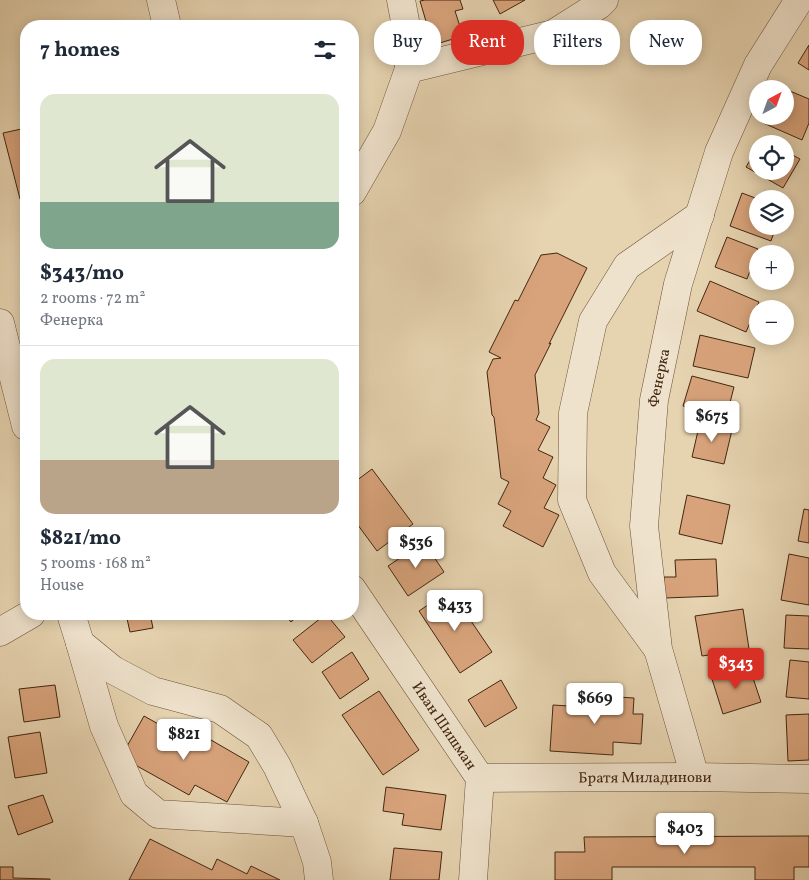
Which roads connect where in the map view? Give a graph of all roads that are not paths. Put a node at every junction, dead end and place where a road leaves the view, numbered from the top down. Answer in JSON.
{"nodes":[{"id":1,"x":161,"y":0,"type":"edge"},
{"id":2,"x":401,"y":0,"type":"edge"},
{"id":3,"x":604,"y":0,"type":"edge"},
{"id":4,"x":799,"y":0,"type":"edge"},
{"id":5,"x":166,"y":20,"type":"edge"},
{"id":6,"x":409,"y":69,"type":"junction"},
{"id":7,"x":359,"y":180,"type":"edge"},
{"id":8,"x":700,"y":215,"type":"junction"},
{"id":9,"x":0,"y":323,"type":"edge"},
{"id":10,"x":20,"y":402,"type":"edge"},
{"id":11,"x":359,"y":599,"type":"edge"},
{"id":12,"x":21,"y":620,"type":"edge"},
{"id":13,"x":73,"y":620,"type":"edge"},
{"id":14,"x":0,"y":632,"type":"edge"},
{"id":15,"x":80,"y":643,"type":"junction"},
{"id":16,"x":658,"y":648,"type":"junction"},
{"id":17,"x":695,"y":777,"type":"junction"},
{"id":18,"x":480,"y":778,"type":"junction"},
{"id":19,"x":809,"y":779,"type":"edge"},
{"id":20,"x":304,"y":823,"type":"junction"},
{"id":21,"x":318,"y":880,"type":"edge"},
{"id":22,"x":473,"y":880,"type":"edge"}],
"edges":[{"from":1,"to":5,"type":"street"},
{"from":2,"to":6,"type":"street"},
{"from":3,"to":6,"type":"street"},
{"from":4,"to":8,"type":"street","name":"Фенерка"},
{"from":6,"to":7,"type":"street"},
{"from":8,"to":16,"type":"street","name":"Фенерка"},
{"from":8,"to":16,"type":"street"},
{"from":9,"to":10,"type":"street"},
{"from":11,"to":18,"type":"street","name":"Иван Шишман"},
{"from":12,"to":14,"type":"street"},
{"from":13,"to":15,"type":"street"},
{"from":15,"to":20,"type":"street"},
{"from":15,"to":20,"type":"street"},
{"from":16,"to":17,"type":"street","name":"Фенерка"},
{"from":17,"to":18,"type":"street","name":"Братя Миладинови"},
{"from":17,"to":19,"type":"street","name":"Братя Миладинови"},
{"from":18,"to":22,"type":"street","name":"Иван Шишман"},
{"from":20,"to":21,"type":"street"}]}
